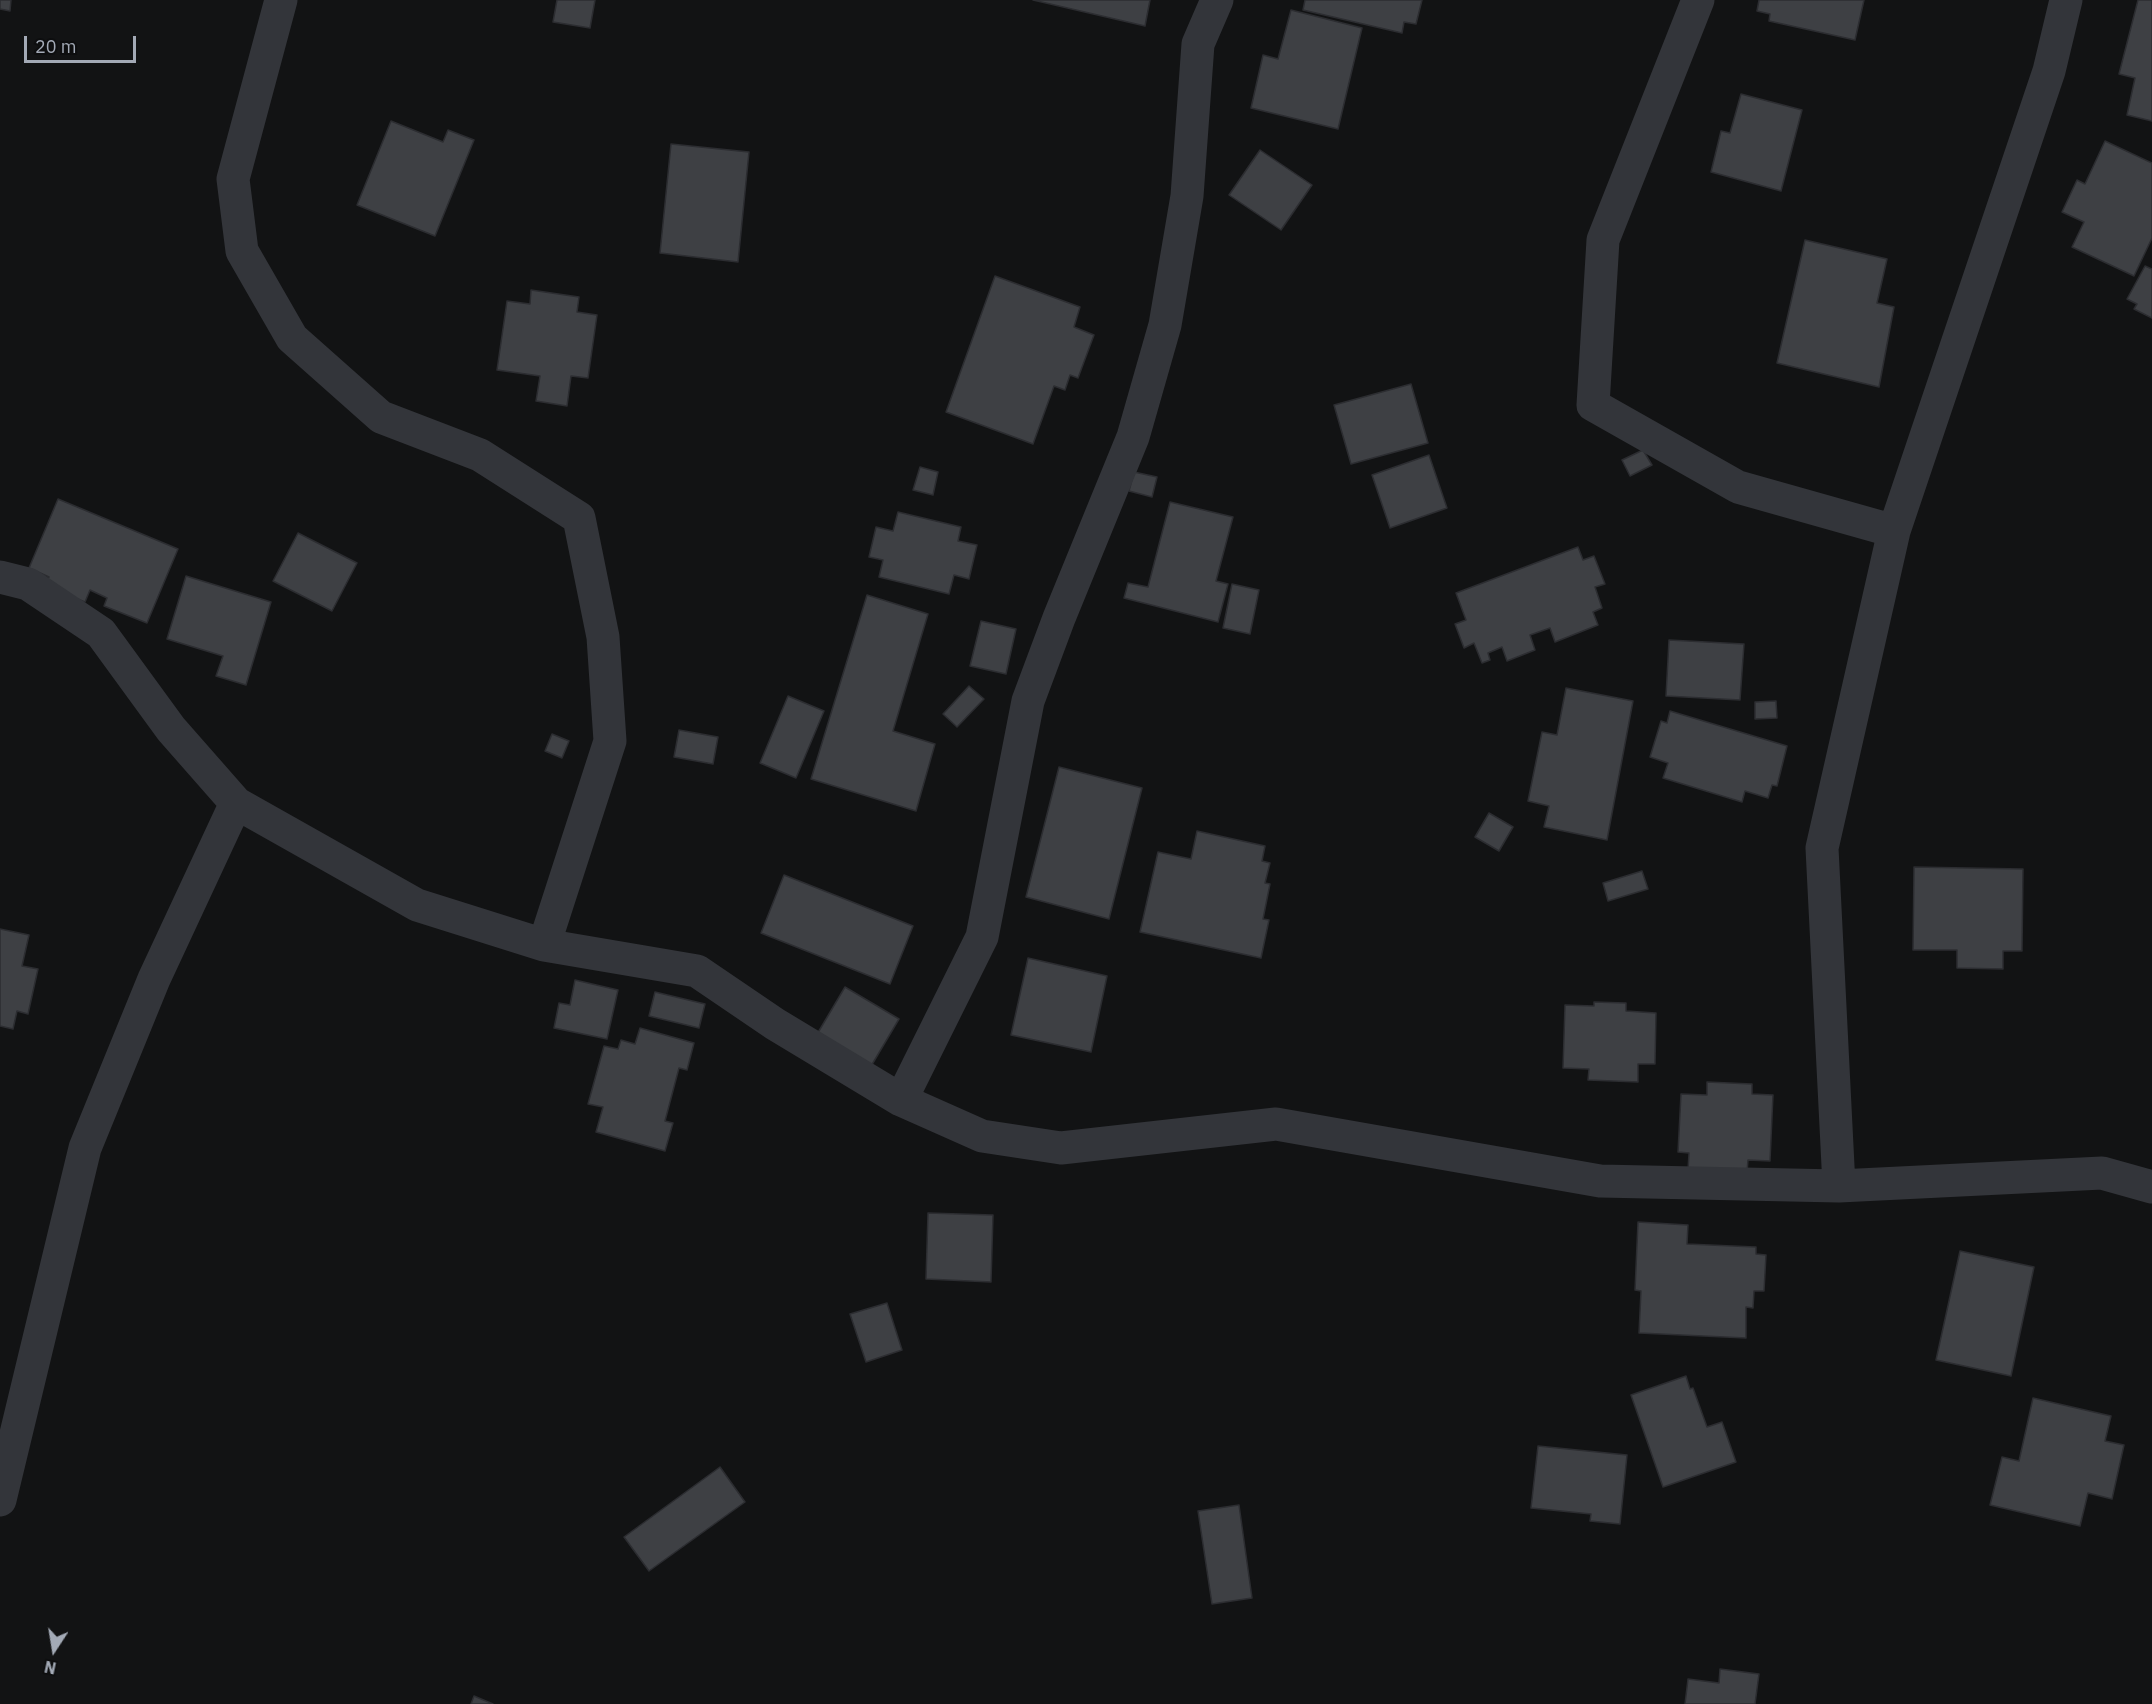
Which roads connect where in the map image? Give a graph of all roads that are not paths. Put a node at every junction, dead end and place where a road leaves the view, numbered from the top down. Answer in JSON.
{"nodes":[{"id":1,"x":281,"y":0,"type":"edge"},
{"id":2,"x":1217,"y":0,"type":"edge"},
{"id":3,"x":1698,"y":0,"type":"edge"},
{"id":4,"x":2066,"y":0,"type":"edge"},
{"id":5,"x":1894,"y":531,"type":"junction"},
{"id":6,"x":0,"y":577,"type":"edge"},
{"id":7,"x":236,"y":803,"type":"junction"},
{"id":8,"x":544,"y":945,"type":"junction"},
{"id":9,"x":900,"y":1100,"type":"junction"},
{"id":10,"x":1839,"y":1186,"type":"junction"},
{"id":11,"x":2152,"y":1187,"type":"edge"},
{"id":12,"x":0,"y":1500,"type":"edge"}],
"edges":[{"from":1,"to":8,"type":"street"},
{"from":2,"to":9,"type":"street"},
{"from":3,"to":5,"type":"street"},
{"from":4,"to":5,"type":"street"},
{"from":5,"to":10,"type":"street"},
{"from":6,"to":7,"type":"street"},
{"from":7,"to":8,"type":"street"},
{"from":7,"to":12,"type":"street"},
{"from":8,"to":9,"type":"street"},
{"from":9,"to":10,"type":"street"},
{"from":10,"to":11,"type":"street"}]}
